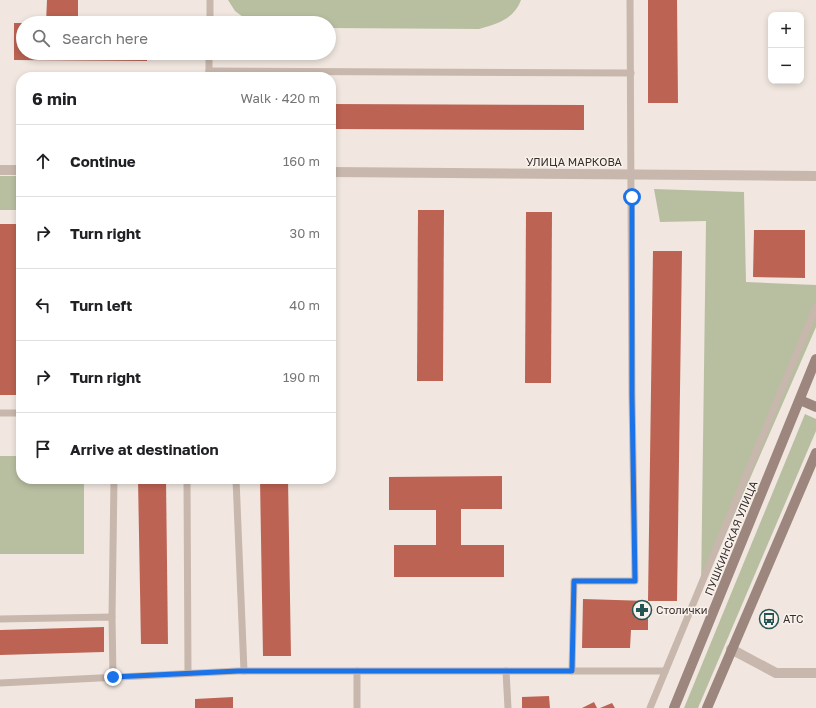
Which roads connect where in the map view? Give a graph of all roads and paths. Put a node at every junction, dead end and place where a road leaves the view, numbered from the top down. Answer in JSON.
{"nodes":[{"id":1,"x":210,"y":0,"type":"edge"},
{"id":2,"x":630,"y":0,"type":"edge"},
{"id":3,"x":210,"y":16,"type":"edge"},
{"id":4,"x":209,"y":60,"type":"edge"},
{"id":5,"x":209,"y":72,"type":"edge"},
{"id":6,"x":631,"y":73,"type":"junction"},
{"id":7,"x":336,"y":74,"type":"edge"},
{"id":8,"x":0,"y":170,"type":"edge"},
{"id":9,"x":16,"y":170,"type":"edge"},
{"id":10,"x":336,"y":172,"type":"edge"},
{"id":11,"x":632,"y":174,"type":"junction"},
{"id":12,"x":816,"y":176,"type":"edge"},
{"id":13,"x":816,"y":307,"type":"edge"},
{"id":14,"x":816,"y":359,"type":"edge"},
{"id":15,"x":800,"y":400,"type":"junction"},
{"id":16,"x":816,"y":407,"type":"edge"},
{"id":17,"x":0,"y":413,"type":"edge"},
{"id":18,"x":16,"y":413,"type":"edge"},
{"id":19,"x":816,"y":453,"type":"edge"},
{"id":20,"x":813,"y":467,"type":"edge"},
{"id":21,"x":114,"y":484,"type":"edge"},
{"id":22,"x":187,"y":484,"type":"edge"},
{"id":23,"x":236,"y":484,"type":"edge"},
{"id":24,"x":112,"y":617,"type":"junction"},
{"id":25,"x":0,"y":619,"type":"edge"},
{"id":26,"x":731,"y":649,"type":"junction"},
{"id":27,"x":244,"y":671,"type":"junction"},
{"id":28,"x":357,"y":671,"type":"junction"},
{"id":29,"x":506,"y":671,"type":"junction"},
{"id":30,"x":572,"y":671,"type":"junction"},
{"id":31,"x":665,"y":671,"type":"junction"},
{"id":32,"x":188,"y":673,"type":"junction"},
{"id":33,"x":816,"y":673,"type":"edge"},
{"id":34,"x":113,"y":677,"type":"junction"},
{"id":35,"x":0,"y":683,"type":"edge"},
{"id":36,"x":357,"y":708,"type":"edge"},
{"id":37,"x":508,"y":708,"type":"edge"},
{"id":38,"x":650,"y":708,"type":"edge"},
{"id":39,"x":674,"y":708,"type":"edge"},
{"id":40,"x":707,"y":708,"type":"edge"}],
"edges":[{"from":1,"to":3,"type":"lane"},
{"from":2,"to":6,"type":"lane"},
{"from":4,"to":5,"type":"lane"},
{"from":6,"to":7,"type":"lane"},
{"from":6,"to":11,"type":"lane"},
{"from":8,"to":9,"type":"street"},
{"from":10,"to":11,"type":"street","name":"УЛИЦА МАРКОВА"},
{"from":11,"to":12,"type":"street","name":"УЛИЦА МАРКОВА"},
{"from":11,"to":30,"type":"lane"},
{"from":13,"to":31,"type":"lane"},
{"from":14,"to":15,"type":"main road","name":"ПУШКИНСКАЯ УЛИЦА"},
{"from":15,"to":16,"type":"main road"},
{"from":15,"to":39,"type":"main road","name":"ПУШКИНСКАЯ УЛИЦА"},
{"from":17,"to":18,"type":"lane"},
{"from":19,"to":20,"type":"main road"},
{"from":20,"to":26,"type":"main road"},
{"from":21,"to":24,"type":"lane"},
{"from":22,"to":32,"type":"lane"},
{"from":23,"to":27,"type":"lane"},
{"from":24,"to":25,"type":"lane"},
{"from":24,"to":34,"type":"lane"},
{"from":26,"to":33,"type":"street"},
{"from":26,"to":40,"type":"main road"},
{"from":27,"to":28,"type":"lane"},
{"from":27,"to":32,"type":"lane"},
{"from":28,"to":29,"type":"lane"},
{"from":28,"to":36,"type":"lane"},
{"from":29,"to":30,"type":"lane"},
{"from":29,"to":37,"type":"lane"},
{"from":30,"to":31,"type":"lane"},
{"from":31,"to":38,"type":"lane"},
{"from":32,"to":34,"type":"lane"},
{"from":34,"to":35,"type":"lane"}]}
